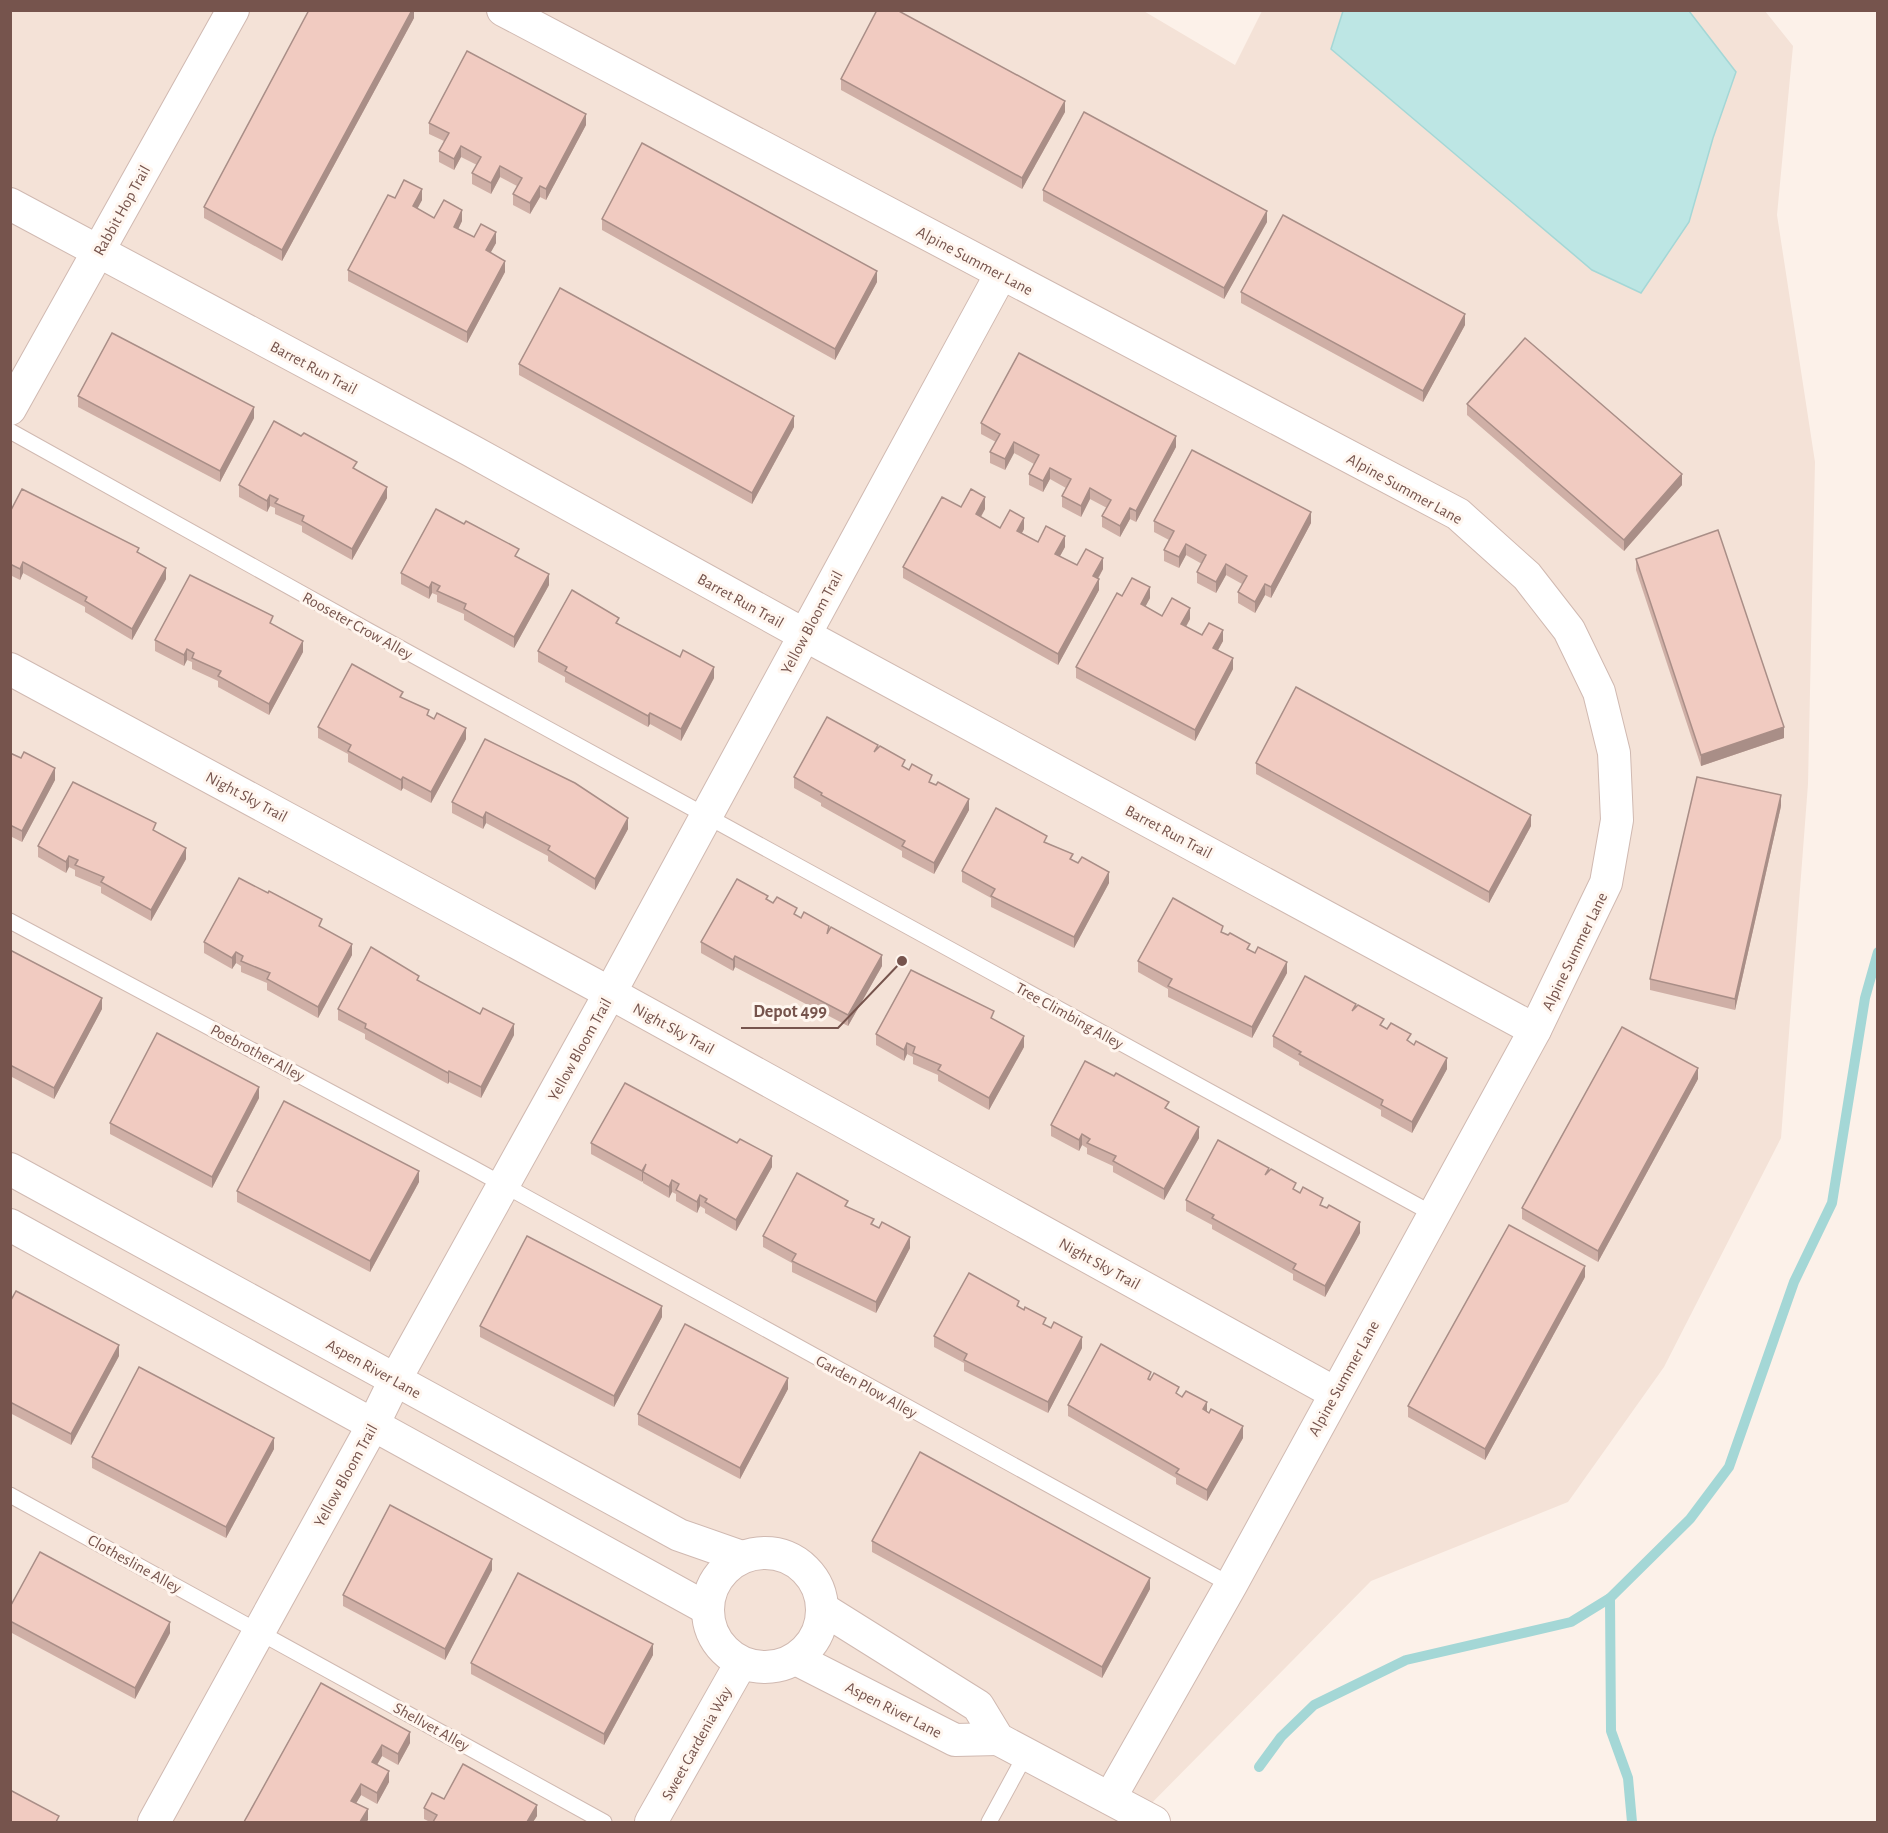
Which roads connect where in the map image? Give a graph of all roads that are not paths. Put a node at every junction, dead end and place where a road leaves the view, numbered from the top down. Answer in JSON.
{"nodes":[{"id":1,"x":233,"y":10,"type":"edge"},
{"id":2,"x":503,"y":10,"type":"edge"},
{"id":3,"x":10,"y":204,"type":"edge"},
{"id":4,"x":97,"y":252,"type":"junction"},
{"id":5,"x":1001,"y":274,"type":"junction"},
{"id":6,"x":10,"y":409,"type":"edge"},
{"id":7,"x":10,"y":431,"type":"edge"},
{"id":8,"x":803,"y":634,"type":"junction"},
{"id":9,"x":10,"y":669,"type":"edge"},
{"id":10,"x":707,"y":816,"type":"junction"},
{"id":11,"x":10,"y":921,"type":"edge"},
{"id":12,"x":610,"y":993,"type":"junction"},
{"id":13,"x":1535,"y":1030,"type":"junction"},
{"id":14,"x":10,"y":1169,"type":"edge"},
{"id":15,"x":504,"y":1185,"type":"junction"},
{"id":16,"x":1433,"y":1214,"type":"junction"},
{"id":17,"x":10,"y":1225,"type":"edge"},
{"id":18,"x":395,"y":1380,"type":"junction"},
{"id":19,"x":1335,"y":1394,"type":"junction"},
{"id":20,"x":373,"y":1425,"type":"junction"},
{"id":21,"x":10,"y":1495,"type":"edge"},
{"id":22,"x":742,"y":1557,"type":"junction"},
{"id":23,"x":1231,"y":1585,"type":"junction"},
{"id":24,"x":708,"y":1609,"type":"junction"},
{"id":25,"x":823,"y":1610,"type":"junction"},
{"id":26,"x":260,"y":1630,"type":"junction"},
{"id":27,"x":796,"y":1659,"type":"junction"},
{"id":28,"x":741,"y":1663,"type":"junction"},
{"id":29,"x":998,"y":1738,"type":"junction"},
{"id":30,"x":1026,"y":1754,"type":"junction"},
{"id":31,"x":1110,"y":1798,"type":"junction"},
{"id":32,"x":154,"y":1822,"type":"edge"},
{"id":33,"x":604,"y":1822,"type":"edge"},
{"id":34,"x":651,"y":1822,"type":"edge"},
{"id":35,"x":989,"y":1822,"type":"edge"},
{"id":36,"x":1154,"y":1822,"type":"edge"}],
"edges":[{"from":1,"to":4,"type":"street","name":"Rabbit Hop Trail"},
{"from":2,"to":5,"type":"street","name":"Alpine Summer Lane"},
{"from":3,"to":4,"type":"street","name":"Barret Run Trail"},
{"from":4,"to":6,"type":"street","name":"Rabbit Hop Trail"},
{"from":4,"to":8,"type":"street","name":"Barret Run Trail"},
{"from":5,"to":8,"type":"street","name":"Yellow Bloom Trail"},
{"from":5,"to":13,"type":"street","name":"Alpine Summer Lane"},
{"from":7,"to":10,"type":"lane","name":"Rooseter Crow Alley"},
{"from":8,"to":10,"type":"street","name":"Yellow Bloom Trail"},
{"from":8,"to":13,"type":"street","name":"Barret Run Trail"},
{"from":9,"to":12,"type":"street","name":"Night Sky Trail"},
{"from":10,"to":12,"type":"street","name":"Yellow Bloom Trail"},
{"from":10,"to":16,"type":"lane","name":"Tree Climbing Alley"},
{"from":11,"to":15,"type":"lane","name":"Poebrother Alley"},
{"from":12,"to":15,"type":"street","name":"Yellow Bloom Trail"},
{"from":12,"to":19,"type":"street","name":"Night Sky Trail"},
{"from":13,"to":16,"type":"street","name":"Alpine Summer Lane"},
{"from":14,"to":18,"type":"street","name":"Aspen River Lane"},
{"from":15,"to":18,"type":"street","name":"Yellow Bloom Trail"},
{"from":15,"to":23,"type":"lane","name":"Garden Plow Alley"},
{"from":16,"to":19,"type":"street","name":"Alpine Summer Lane"},
{"from":17,"to":20,"type":"street"},
{"from":18,"to":20,"type":"street","name":"Yellow Bloom Trail"},
{"from":18,"to":22,"type":"street","name":"Aspen River Lane"},
{"from":19,"to":23,"type":"street","name":"Alpine Summer Lane"},
{"from":20,"to":24,"type":"street"},
{"from":20,"to":26,"type":"street","name":"Yellow Bloom Trail"},
{"from":21,"to":26,"type":"lane","name":"Clothesline Alley"},
{"from":22,"to":24,"type":"street"},
{"from":22,"to":25,"type":"street","name":"Aspen River Lane"},
{"from":23,"to":31,"type":"street","name":"Alpine Summer Lane"},
{"from":24,"to":28,"type":"street"},
{"from":25,"to":27,"type":"street"},
{"from":25,"to":29,"type":"street"},
{"from":26,"to":32,"type":"street","name":"Yellow Bloom Trail"},
{"from":26,"to":33,"type":"lane","name":"Shellvet Alley"},
{"from":27,"to":28,"type":"street"},
{"from":27,"to":29,"type":"street","name":"Aspen River Lane"},
{"from":28,"to":34,"type":"street","name":"Sweet Gardenia Way"},
{"from":29,"to":30,"type":"street"},
{"from":30,"to":31,"type":"street"},
{"from":30,"to":35,"type":"lane"},
{"from":31,"to":36,"type":"street"}]}
